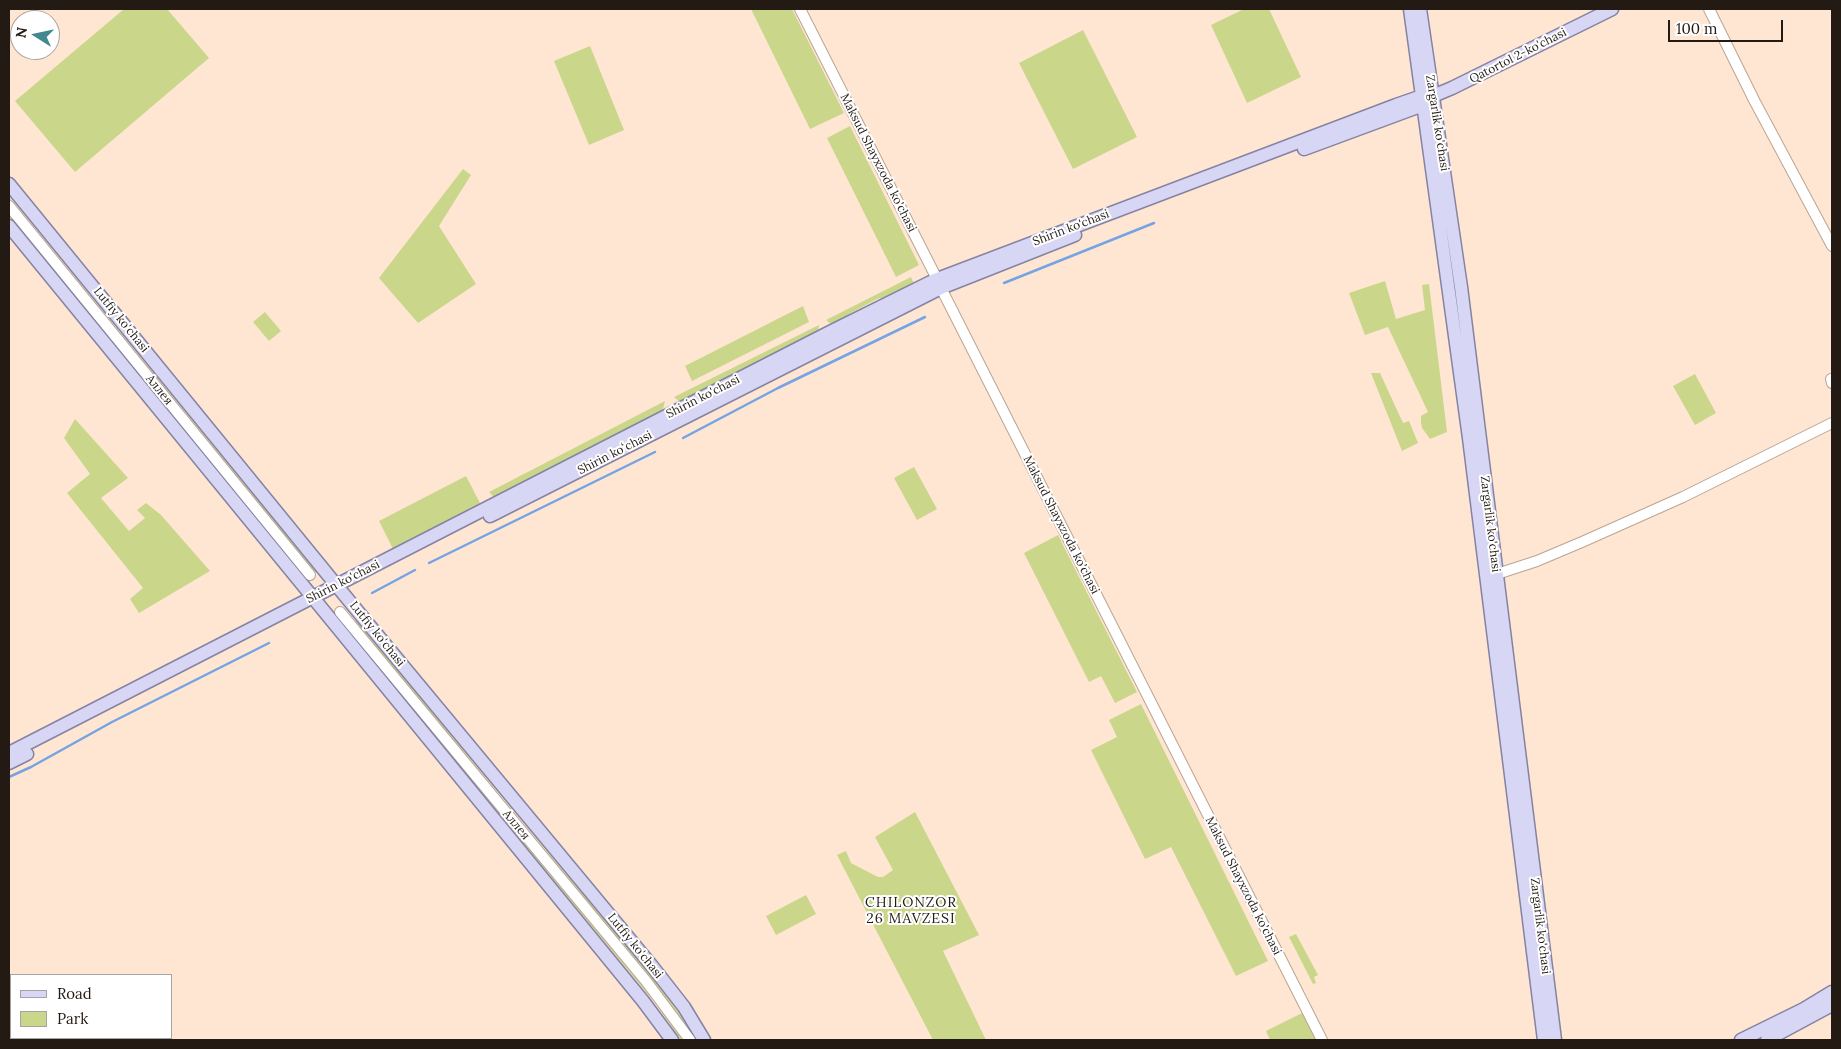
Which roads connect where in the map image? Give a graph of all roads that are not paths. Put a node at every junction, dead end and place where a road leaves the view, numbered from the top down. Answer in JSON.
{"nodes":[{"id":1,"x":800,"y":9,"type":"edge"},
{"id":2,"x":1410,"y":9,"type":"edge"},
{"id":3,"x":1420,"y":9,"type":"edge"},
{"id":4,"x":1612,"y":9,"type":"edge"},
{"id":5,"x":1709,"y":9,"type":"edge"},
{"id":6,"x":1426,"y":99,"type":"junction"},
{"id":7,"x":9,"y":184,"type":"edge"},
{"id":8,"x":9,"y":206,"type":"edge"},
{"id":9,"x":9,"y":226,"type":"edge"},
{"id":10,"x":1832,"y":246,"type":"edge"},
{"id":11,"x":939,"y":284,"type":"junction"},
{"id":12,"x":1832,"y":379,"type":"edge"},
{"id":13,"x":1832,"y":383,"type":"edge"},
{"id":14,"x":1832,"y":423,"type":"edge"},
{"id":15,"x":1496,"y":574,"type":"junction"},
{"id":16,"x":310,"y":575,"type":"dead end"},
{"id":17,"x":339,"y":588,"type":"junction"},
{"id":18,"x":314,"y":601,"type":"junction"},
{"id":19,"x":340,"y":612,"type":"dead end"},
{"id":20,"x":9,"y":753,"type":"edge"},
{"id":21,"x":9,"y":763,"type":"edge"},
{"id":22,"x":1832,"y":992,"type":"edge"},
{"id":23,"x":1832,"y":1005,"type":"edge"},
{"id":24,"x":672,"y":1040,"type":"edge"},
{"id":25,"x":690,"y":1040,"type":"edge"},
{"id":26,"x":704,"y":1040,"type":"edge"},
{"id":27,"x":1322,"y":1040,"type":"edge"},
{"id":28,"x":1544,"y":1040,"type":"edge"},
{"id":29,"x":1555,"y":1040,"type":"edge"},
{"id":30,"x":1741,"y":1040,"type":"edge"},
{"id":31,"x":1767,"y":1040,"type":"edge"}],
"edges":[{"from":1,"to":11,"type":"street","name":"Maksud Shayxzoda ko'chasi"},
{"from":2,"to":6,"type":"main road","name":"Zargarlik ko'chasi"},
{"from":3,"to":6,"type":"main road","name":"Zargarlik ko'chasi"},
{"from":4,"to":6,"type":"main road","name":"Qatortol 2-ko'chasi"},
{"from":5,"to":10,"type":"street"},
{"from":6,"to":11,"type":"main road","name":"Shirin ko'chasi"},
{"from":6,"to":15,"type":"main road","name":"Zargarlik ko'chasi"},
{"from":6,"to":28,"type":"main road","name":"Zargarlik ko'chasi"},
{"from":7,"to":17,"type":"main road","name":"Lutfiy ko'chasi"},
{"from":8,"to":16,"type":"street","name":"Аллея"},
{"from":9,"to":18,"type":"main road"},
{"from":11,"to":17,"type":"main road","name":"Shirin ko'chasi"},
{"from":11,"to":27,"type":"street","name":"Maksud Shayxzoda ko'chasi"},
{"from":12,"to":13,"type":"street"},
{"from":14,"to":15,"type":"street"},
{"from":15,"to":29,"type":"main road","name":"Zargarlik ko'chasi"},
{"from":17,"to":18,"type":"main road","name":"Shirin ko'chasi"},
{"from":17,"to":26,"type":"main road","name":"Lutfiy ko'chasi"},
{"from":18,"to":20,"type":"main road","name":"Shirin ko'chasi"},
{"from":18,"to":21,"type":"main road","name":"Shirin ko'chasi"},
{"from":18,"to":24,"type":"main road"},
{"from":19,"to":25,"type":"street","name":"Аллея"},
{"from":22,"to":30,"type":"main road"},
{"from":23,"to":31,"type":"main road"}]}
